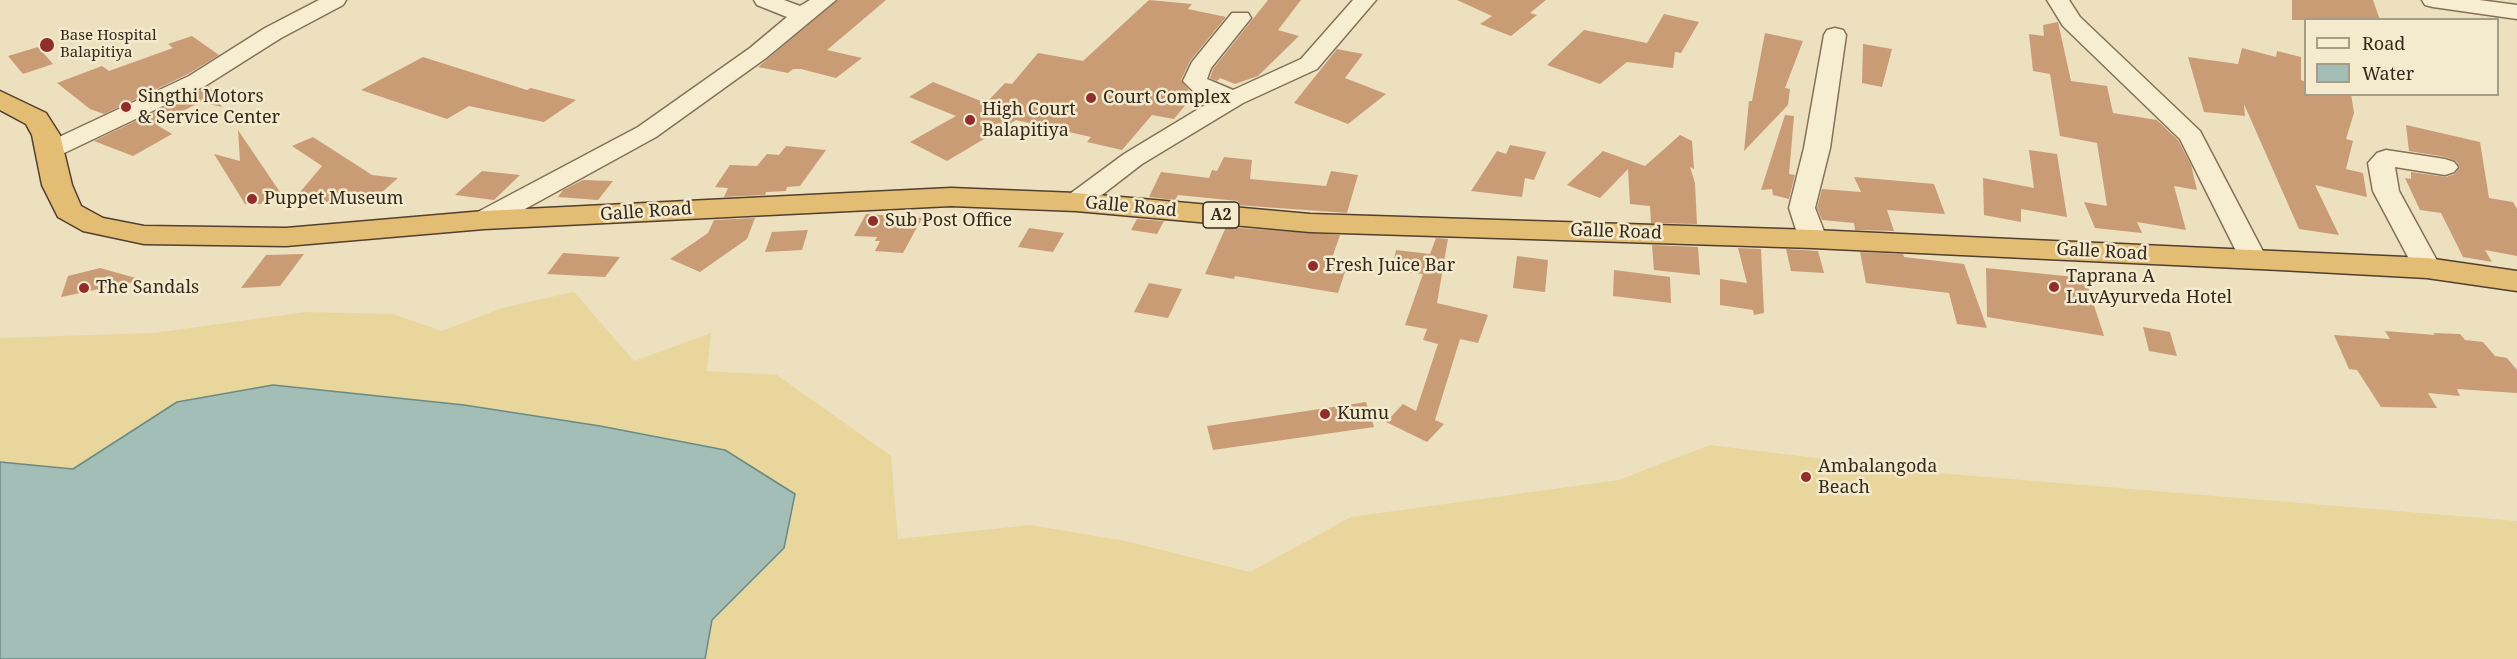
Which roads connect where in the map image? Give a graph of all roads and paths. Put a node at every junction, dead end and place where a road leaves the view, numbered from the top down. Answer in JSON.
{"nodes":[{"id":1,"x":334,"y":0,"type":"edge"},
{"id":2,"x":765,"y":0,"type":"edge"},
{"id":3,"x":825,"y":0,"type":"edge"},
{"id":4,"x":1365,"y":0,"type":"edge"},
{"id":5,"x":2058,"y":0,"type":"edge"},
{"id":6,"x":2433,"y":0,"type":"edge"},
{"id":7,"x":2517,"y":12,"type":"edge"},
{"id":8,"x":802,"y":15,"type":"junction"},
{"id":9,"x":1240,"y":18,"type":"dead end"},
{"id":10,"x":1834,"y":36,"type":"dead end"},
{"id":11,"x":1234,"y":98,"type":"junction"},
{"id":12,"x":0,"y":99,"type":"edge"},
{"id":13,"x":51,"y":150,"type":"junction"},
{"id":14,"x":2445,"y":167,"type":"dead end"},
{"id":15,"x":1076,"y":202,"type":"junction"},
{"id":16,"x":484,"y":220,"type":"junction"},
{"id":17,"x":1813,"y":239,"type":"junction"},
{"id":18,"x":2253,"y":259,"type":"junction"},
{"id":19,"x":2427,"y":268,"type":"junction"},
{"id":20,"x":2517,"y":281,"type":"edge"}],
"edges":[{"from":1,"to":13,"type":"street"},
{"from":2,"to":8,"type":"street"},
{"from":3,"to":8,"type":"street"},
{"from":4,"to":11,"type":"street"},
{"from":5,"to":18,"type":"street"},
{"from":6,"to":7,"type":"street"},
{"from":8,"to":16,"type":"street"},
{"from":9,"to":11,"type":"street"},
{"from":10,"to":17,"type":"street"},
{"from":11,"to":15,"type":"street"},
{"from":12,"to":13,"type":"highway","name":"Galle Road","number":"A2"},
{"from":13,"to":16,"type":"highway","name":"Galle Road","number":"A2"},
{"from":14,"to":19,"type":"street"},
{"from":15,"to":16,"type":"highway","name":"Galle Road","number":"A2"},
{"from":15,"to":17,"type":"highway","name":"Galle Road","number":"A2"},
{"from":17,"to":18,"type":"highway","name":"Galle Road","number":"A2"},
{"from":18,"to":19,"type":"highway","name":"Galle Road","number":"A2"},
{"from":19,"to":20,"type":"highway","name":"Galle Road","number":"A2"}]}
